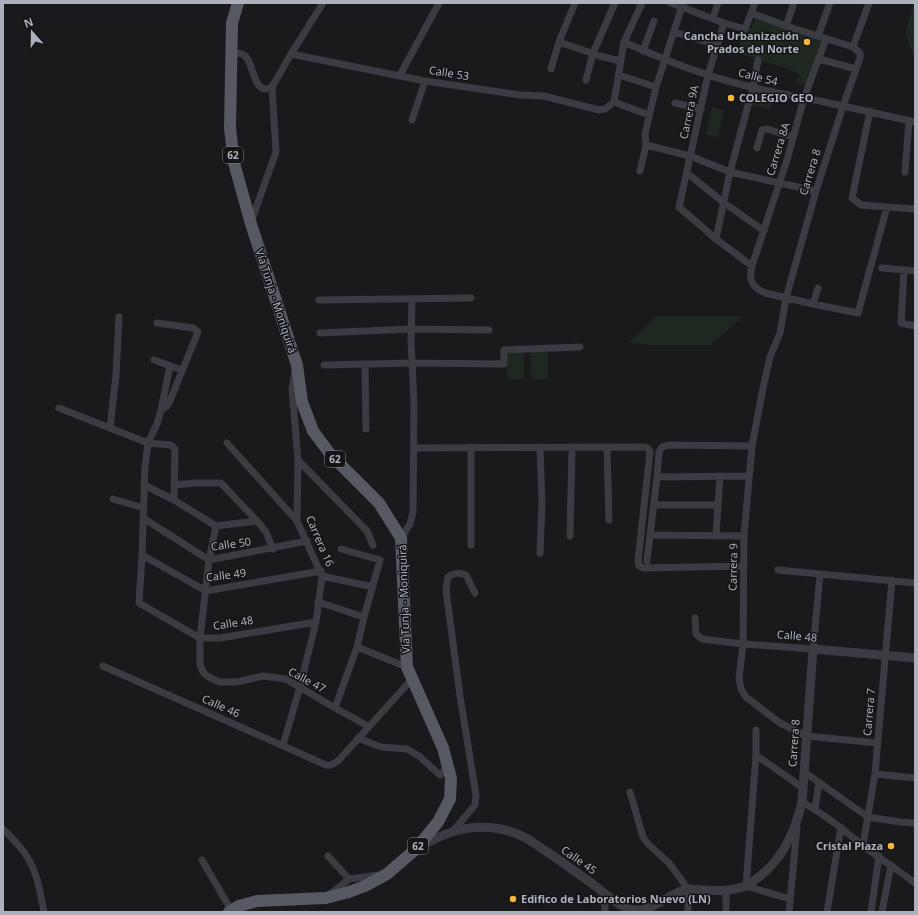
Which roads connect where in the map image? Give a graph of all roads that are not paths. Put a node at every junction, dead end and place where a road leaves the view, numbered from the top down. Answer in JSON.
{"nodes":[{"id":1,"x":238,"y":3,"type":"edge"},
{"id":2,"x":323,"y":3,"type":"edge"},
{"id":3,"x":439,"y":3,"type":"edge"},
{"id":4,"x":575,"y":3,"type":"edge"},
{"id":5,"x":615,"y":3,"type":"edge"},
{"id":6,"x":642,"y":3,"type":"edge"},
{"id":7,"x":671,"y":3,"type":"edge"},
{"id":8,"x":718,"y":3,"type":"edge"},
{"id":9,"x":755,"y":3,"type":"edge"},
{"id":10,"x":794,"y":3,"type":"edge"},
{"id":11,"x":830,"y":3,"type":"edge"},
{"id":12,"x":869,"y":3,"type":"edge"},
{"id":13,"x":682,"y":5,"type":"edge"},
{"id":14,"x":751,"y":13,"type":"junction"},
{"id":15,"x":713,"y":18,"type":"junction"},
{"id":16,"x":654,"y":21,"type":"dead end"},
{"id":17,"x":724,"y":23,"type":"junction"},
{"id":18,"x":786,"y":26,"type":"junction"},
{"id":19,"x":674,"y":32,"type":"junction"},
{"id":20,"x":818,"y":36,"type":"junction"},
{"id":21,"x":826,"y":39,"type":"junction"},
{"id":22,"x":559,"y":42,"type":"junction"},
{"id":23,"x":624,"y":42,"type":"junction"},
{"id":24,"x":717,"y":45,"type":"junction"},
{"id":25,"x":853,"y":47,"type":"junction"},
{"id":26,"x":643,"y":51,"type":"junction"},
{"id":27,"x":231,"y":52,"type":"junction"},
{"id":28,"x":593,"y":53,"type":"junction"},
{"id":29,"x":291,"y":54,"type":"junction"},
{"id":30,"x":819,"y":59,"type":"junction"},
{"id":31,"x":665,"y":60,"type":"junction"},
{"id":32,"x":758,"y":60,"type":"dead end"},
{"id":33,"x":620,"y":61,"type":"junction"},
{"id":34,"x":552,"y":69,"type":"dead end"},
{"id":35,"x":856,"y":69,"type":"junction"},
{"id":36,"x":400,"y":75,"type":"junction"},
{"id":37,"x":619,"y":75,"type":"junction"},
{"id":38,"x":708,"y":75,"type":"junction"},
{"id":39,"x":586,"y":80,"type":"dead end"},
{"id":40,"x":425,"y":81,"type":"junction"},
{"id":41,"x":272,"y":87,"type":"junction"},
{"id":42,"x":656,"y":87,"type":"junction"},
{"id":43,"x":753,"y":87,"type":"junction"},
{"id":44,"x":804,"y":98,"type":"junction"},
{"id":45,"x":614,"y":102,"type":"junction"},
{"id":46,"x":675,"y":103,"type":"dead end"},
{"id":47,"x":842,"y":106,"type":"junction"},
{"id":48,"x":700,"y":109,"type":"junction"},
{"id":49,"x":870,"y":112,"type":"junction"},
{"id":50,"x":649,"y":116,"type":"junction"},
{"id":51,"x":412,"y":120,"type":"dead end"},
{"id":52,"x":912,"y":122,"type":"edge"},
{"id":53,"x":793,"y":137,"type":"junction"},
{"id":54,"x":646,"y":145,"type":"junction"},
{"id":55,"x":757,"y":148,"type":"dead end"},
{"id":56,"x":690,"y":156,"type":"junction"},
{"id":57,"x":640,"y":171,"type":"dead end"},
{"id":58,"x":730,"y":172,"type":"junction"},
{"id":59,"x":905,"y":172,"type":"dead end"},
{"id":60,"x":687,"y":173,"type":"junction"},
{"id":61,"x":780,"y":182,"type":"junction"},
{"id":62,"x":816,"y":191,"type":"junction"},
{"id":63,"x":724,"y":202,"type":"junction"},
{"id":64,"x":887,"y":207,"type":"junction"},
{"id":65,"x":915,"y":209,"type":"edge"},
{"id":66,"x":251,"y":224,"type":"junction"},
{"id":67,"x":764,"y":231,"type":"junction"},
{"id":68,"x":716,"y":239,"type":"junction"},
{"id":69,"x":752,"y":266,"type":"junction"},
{"id":70,"x":882,"y":268,"type":"dead end"},
{"id":71,"x":904,"y":270,"type":"junction"},
{"id":72,"x":915,"y":271,"type":"edge"},
{"id":73,"x":818,"y":288,"type":"dead end"},
{"id":74,"x":412,"y":298,"type":"junction"},
{"id":75,"x":471,"y":298,"type":"dead end"},
{"id":76,"x":786,"y":298,"type":"junction"},
{"id":77,"x":319,"y":300,"type":"dead end"},
{"id":78,"x":813,"y":304,"type":"junction"},
{"id":79,"x":119,"y":317,"type":"dead end"},
{"id":80,"x":157,"y":323,"type":"dead end"},
{"id":81,"x":915,"y":326,"type":"edge"},
{"id":82,"x":410,"y":329,"type":"junction"},
{"id":83,"x":489,"y":330,"type":"dead end"},
{"id":84,"x":320,"y":333,"type":"dead end"},
{"id":85,"x":580,"y":348,"type":"dead end"},
{"id":86,"x":154,"y":360,"type":"dead end"},
{"id":87,"x":412,"y":364,"type":"junction"},
{"id":88,"x":297,"y":365,"type":"junction"},
{"id":89,"x":324,"y":365,"type":"dead end"},
{"id":90,"x":365,"y":365,"type":"junction"},
{"id":91,"x":170,"y":366,"type":"junction"},
{"id":92,"x":182,"y":370,"type":"junction"},
{"id":93,"x":59,"y":408,"type":"dead end"},
{"id":94,"x":161,"y":410,"type":"junction"},
{"id":95,"x":110,"y":428,"type":"junction"},
{"id":96,"x":366,"y":429,"type":"dead end"},
{"id":97,"x":148,"y":443,"type":"junction"},
{"id":98,"x":227,"y":443,"type":"dead end"},
{"id":99,"x":752,"y":446,"type":"junction"},
{"id":100,"x":471,"y":447,"type":"junction"},
{"id":101,"x":540,"y":447,"type":"junction"},
{"id":102,"x":572,"y":447,"type":"junction"},
{"id":103,"x":607,"y":447,"type":"junction"},
{"id":104,"x":414,"y":448,"type":"junction"},
{"id":105,"x":298,"y":460,"type":"junction"},
{"id":106,"x":720,"y":476,"type":"junction"},
{"id":107,"x":749,"y":476,"type":"junction"},
{"id":108,"x":658,"y":477,"type":"junction"},
{"id":109,"x":144,"y":485,"type":"junction"},
{"id":110,"x":175,"y":485,"type":"junction"},
{"id":111,"x":113,"y":498,"type":"dead end"},
{"id":112,"x":174,"y":500,"type":"junction"},
{"id":113,"x":654,"y":505,"type":"junction"},
{"id":114,"x":718,"y":505,"type":"junction"},
{"id":115,"x":144,"y":508,"type":"junction"},
{"id":116,"x":144,"y":518,"type":"junction"},
{"id":117,"x":609,"y":520,"type":"dead end"},
{"id":118,"x":257,"y":521,"type":"junction"},
{"id":119,"x":297,"y":521,"type":"junction"},
{"id":120,"x":216,"y":526,"type":"junction"},
{"id":121,"x":650,"y":535,"type":"junction"},
{"id":122,"x":570,"y":536,"type":"dead end"},
{"id":123,"x":716,"y":536,"type":"junction"},
{"id":124,"x":744,"y":536,"type":"junction"},
{"id":125,"x":401,"y":538,"type":"junction"},
{"id":126,"x":308,"y":542,"type":"junction"},
{"id":127,"x":373,"y":545,"type":"dead end"},
{"id":128,"x":471,"y":545,"type":"dead end"},
{"id":129,"x":272,"y":548,"type":"junction"},
{"id":130,"x":341,"y":549,"type":"dead end"},
{"id":131,"x":540,"y":553,"type":"dead end"},
{"id":132,"x":142,"y":555,"type":"junction"},
{"id":133,"x":209,"y":560,"type":"junction"},
{"id":134,"x":647,"y":561,"type":"dead end"},
{"id":135,"x":744,"y":566,"type":"junction"},
{"id":136,"x":778,"y":570,"type":"dead end"},
{"id":137,"x":322,"y":574,"type":"junction"},
{"id":138,"x":820,"y":575,"type":"junction"},
{"id":139,"x":892,"y":580,"type":"junction"},
{"id":140,"x":915,"y":583,"type":"edge"},
{"id":141,"x":373,"y":587,"type":"junction"},
{"id":142,"x":206,"y":591,"type":"junction"},
{"id":143,"x":475,"y":593,"type":"dead end"},
{"id":144,"x":318,"y":602,"type":"junction"},
{"id":145,"x":364,"y":617,"type":"junction"},
{"id":146,"x":695,"y":618,"type":"dead end"},
{"id":147,"x":316,"y":622,"type":"junction"},
{"id":148,"x":200,"y":638,"type":"junction"},
{"id":149,"x":743,"y":644,"type":"junction"},
{"id":150,"x":357,"y":647,"type":"junction"},
{"id":151,"x":812,"y":650,"type":"junction"},
{"id":152,"x":884,"y":656,"type":"junction"},
{"id":153,"x":915,"y":658,"type":"edge"},
{"id":154,"x":103,"y":666,"type":"dead end"},
{"id":155,"x":407,"y":667,"type":"junction"},
{"id":156,"x":412,"y":679,"type":"junction"},
{"id":157,"x":300,"y":687,"type":"junction"},
{"id":158,"x":335,"y":708,"type":"junction"},
{"id":159,"x":368,"y":726,"type":"junction"},
{"id":160,"x":756,"y":730,"type":"dead end"},
{"id":161,"x":806,"y":736,"type":"junction"},
{"id":162,"x":358,"y":738,"type":"junction"},
{"id":163,"x":878,"y":744,"type":"junction"},
{"id":164,"x":283,"y":745,"type":"junction"},
{"id":165,"x":756,"y":755,"type":"junction"},
{"id":166,"x":447,"y":762,"type":"junction"},
{"id":167,"x":804,"y":772,"type":"junction"},
{"id":168,"x":875,"y":774,"type":"junction"},
{"id":169,"x":915,"y":778,"type":"edge"},
{"id":170,"x":820,"y":782,"type":"junction"},
{"id":171,"x":803,"y":788,"type":"junction"},
{"id":172,"x":630,"y":792,"type":"dead end"},
{"id":173,"x":802,"y":802,"type":"junction"},
{"id":174,"x":815,"y":809,"type":"junction"},
{"id":175,"x":868,"y":816,"type":"junction"},
{"id":176,"x":797,"y":822,"type":"junction"},
{"id":177,"x":915,"y":823,"type":"edge"},
{"id":178,"x":841,"y":827,"type":"junction"},
{"id":179,"x":3,"y":829,"type":"edge"},
{"id":180,"x":453,"y":832,"type":"junction"},
{"id":181,"x":863,"y":845,"type":"junction"},
{"id":182,"x":785,"y":847,"type":"junction"},
{"id":183,"x":416,"y":849,"type":"junction"},
{"id":184,"x":795,"y":851,"type":"junction"},
{"id":185,"x":328,"y":856,"type":"dead end"},
{"id":186,"x":879,"y":856,"type":"junction"},
{"id":187,"x":202,"y":860,"type":"dead end"},
{"id":188,"x":891,"y":865,"type":"junction"},
{"id":189,"x":387,"y":874,"type":"junction"},
{"id":190,"x":349,"y":878,"type":"junction"},
{"id":191,"x":915,"y":883,"type":"edge"},
{"id":192,"x":746,"y":886,"type":"junction"},
{"id":193,"x":688,"y":889,"type":"junction"},
{"id":194,"x":726,"y":890,"type":"junction"},
{"id":195,"x":605,"y":895,"type":"junction"},
{"id":196,"x":326,"y":898,"type":"junction"},
{"id":197,"x":790,"y":899,"type":"junction"},
{"id":198,"x":654,"y":909,"type":"edge"},
{"id":199,"x":230,"y":911,"type":"edge"},
{"id":200,"x":44,"y":912,"type":"edge"},
{"id":201,"x":605,"y":912,"type":"edge"},
{"id":202,"x":688,"y":912,"type":"edge"},
{"id":203,"x":726,"y":912,"type":"edge"},
{"id":204,"x":789,"y":912,"type":"edge"},
{"id":205,"x":827,"y":912,"type":"edge"},
{"id":206,"x":871,"y":912,"type":"edge"},
{"id":207,"x":882,"y":912,"type":"edge"}],
"edges":[{"from":1,"to":27,"type":"main road","name":"Vía Tunja - Moniquirá","number":"62"},
{"from":2,"to":29,"type":"street"},
{"from":3,"to":36,"type":"street"},
{"from":4,"to":22,"type":"street"},
{"from":5,"to":28,"type":"street"},
{"from":6,"to":23,"type":"street"},
{"from":7,"to":13,"type":"street"},
{"from":8,"to":15,"type":"street"},
{"from":9,"to":14,"type":"street"},
{"from":10,"to":18,"type":"street"},
{"from":11,"to":20,"type":"street"},
{"from":12,"to":25,"type":"street"},
{"from":13,"to":15,"type":"street"},
{"from":13,"to":19,"type":"street"},
{"from":14,"to":17,"type":"street"},
{"from":14,"to":18,"type":"street"},
{"from":15,"to":17,"type":"street"},
{"from":16,"to":26,"type":"street"},
{"from":17,"to":24,"type":"street","name":"Carrera 9A"},
{"from":18,"to":20,"type":"street"},
{"from":19,"to":24,"type":"street"},
{"from":19,"to":31,"type":"street"},
{"from":20,"to":21,"type":"street"},
{"from":21,"to":25,"type":"street"},
{"from":21,"to":30,"type":"street","name":"Carrera 8A"},
{"from":22,"to":28,"type":"street"},
{"from":22,"to":34,"type":"street"},
{"from":23,"to":26,"type":"street","name":"Calle 54"},
{"from":23,"to":33,"type":"street"},
{"from":24,"to":38,"type":"street","name":"Carrera 9A"},
{"from":25,"to":35,"type":"street","name":"Carrera 8"},
{"from":26,"to":31,"type":"street","name":"Calle 54"},
{"from":27,"to":41,"type":"street"},
{"from":27,"to":66,"type":"main road","name":"Vía Tunja - Moniquirá","number":"62"},
{"from":28,"to":33,"type":"street"},
{"from":28,"to":39,"type":"street"},
{"from":29,"to":36,"type":"street","name":"Calle 53"},
{"from":29,"to":41,"type":"street"},
{"from":30,"to":35,"type":"street"},
{"from":30,"to":44,"type":"street","name":"Carrera 8A"},
{"from":31,"to":38,"type":"street","name":"Calle 54"},
{"from":31,"to":42,"type":"street"},
{"from":32,"to":43,"type":"street"},
{"from":33,"to":37,"type":"street"},
{"from":35,"to":47,"type":"street","name":"Carrera 8"},
{"from":36,"to":40,"type":"street","name":"Calle 53"},
{"from":37,"to":42,"type":"street"},
{"from":37,"to":45,"type":"street"},
{"from":38,"to":43,"type":"street","name":"Calle 54"},
{"from":38,"to":48,"type":"street","name":"Carrera 9A"},
{"from":40,"to":45,"type":"street","name":"Calle 53"},
{"from":40,"to":51,"type":"street"},
{"from":41,"to":66,"type":"street"},
{"from":42,"to":50,"type":"street"},
{"from":43,"to":44,"type":"street","name":"Calle 54"},
{"from":43,"to":58,"type":"street"},
{"from":44,"to":47,"type":"street","name":"Calle 54"},
{"from":44,"to":53,"type":"street","name":"Carrera 8A"},
{"from":45,"to":50,"type":"street"},
{"from":46,"to":48,"type":"street"},
{"from":47,"to":49,"type":"street","name":"Calle 54"},
{"from":47,"to":62,"type":"street","name":"Carrera 8"},
{"from":48,"to":56,"type":"street","name":"Carrera 9A"},
{"from":49,"to":52,"type":"street","name":"Calle 54"},
{"from":49,"to":64,"type":"street"},
{"from":50,"to":54,"type":"street"},
{"from":52,"to":59,"type":"street"},
{"from":53,"to":55,"type":"street"},
{"from":53,"to":61,"type":"street","name":"Carrera 8A"},
{"from":54,"to":56,"type":"street"},
{"from":54,"to":57,"type":"street"},
{"from":56,"to":58,"type":"street"},
{"from":56,"to":60,"type":"street","name":"Carrera 9A"},
{"from":58,"to":61,"type":"street"},
{"from":58,"to":63,"type":"street"},
{"from":60,"to":63,"type":"street"},
{"from":60,"to":68,"type":"street","name":"Carrera 9A"},
{"from":61,"to":62,"type":"street"},
{"from":61,"to":67,"type":"street","name":"Carrera 8A"},
{"from":62,"to":76,"type":"street","name":"Carrera 8"},
{"from":63,"to":67,"type":"street"},
{"from":63,"to":68,"type":"street"},
{"from":64,"to":65,"type":"street"},
{"from":64,"to":78,"type":"street"},
{"from":66,"to":88,"type":"main road","name":"Vía Tunja - Moniquirá","number":"62"},
{"from":67,"to":69,"type":"street","name":"Carrera 8A"},
{"from":68,"to":69,"type":"street"},
{"from":69,"to":76,"type":"street"},
{"from":70,"to":71,"type":"street"},
{"from":71,"to":72,"type":"street"},
{"from":71,"to":81,"type":"street"},
{"from":73,"to":78,"type":"street"},
{"from":74,"to":75,"type":"street"},
{"from":74,"to":77,"type":"street"},
{"from":74,"to":82,"type":"street"},
{"from":76,"to":78,"type":"street"},
{"from":76,"to":99,"type":"street","name":"Carrera 8"},
{"from":79,"to":95,"type":"street"},
{"from":80,"to":92,"type":"street"},
{"from":82,"to":83,"type":"street"},
{"from":82,"to":84,"type":"street"},
{"from":82,"to":87,"type":"street"},
{"from":85,"to":87,"type":"street"},
{"from":86,"to":91,"type":"street"},
{"from":87,"to":90,"type":"street"},
{"from":87,"to":104,"type":"street"},
{"from":88,"to":105,"type":"street","name":"Carrera 16"},
{"from":88,"to":125,"type":"main road","name":"Vía Tunja - Moniquirá","number":"62"},
{"from":89,"to":90,"type":"street"},
{"from":90,"to":96,"type":"street"},
{"from":91,"to":92,"type":"street"},
{"from":91,"to":94,"type":"street"},
{"from":92,"to":94,"type":"street"},
{"from":93,"to":95,"type":"street"},
{"from":94,"to":97,"type":"street"},
{"from":95,"to":97,"type":"street"},
{"from":97,"to":109,"type":"street"},
{"from":97,"to":110,"type":"street"},
{"from":98,"to":119,"type":"street"},
{"from":99,"to":107,"type":"street","name":"Carrera 9"},
{"from":99,"to":108,"type":"street"},
{"from":100,"to":101,"type":"street"},
{"from":100,"to":104,"type":"street"},
{"from":100,"to":128,"type":"street"},
{"from":101,"to":102,"type":"street"},
{"from":101,"to":131,"type":"street"},
{"from":102,"to":103,"type":"street"},
{"from":102,"to":122,"type":"street"},
{"from":103,"to":117,"type":"street"},
{"from":103,"to":135,"type":"street"},
{"from":104,"to":125,"type":"street"},
{"from":105,"to":119,"type":"street","name":"Carrera 16"},
{"from":105,"to":127,"type":"street"},
{"from":106,"to":107,"type":"street"},
{"from":106,"to":108,"type":"street"},
{"from":106,"to":114,"type":"street"},
{"from":107,"to":124,"type":"street","name":"Carrera 9"},
{"from":108,"to":113,"type":"street"},
{"from":109,"to":112,"type":"street"},
{"from":109,"to":115,"type":"street"},
{"from":110,"to":112,"type":"street"},
{"from":110,"to":118,"type":"street"},
{"from":111,"to":115,"type":"street"},
{"from":112,"to":120,"type":"street"},
{"from":113,"to":114,"type":"street"},
{"from":113,"to":121,"type":"street"},
{"from":114,"to":123,"type":"street"},
{"from":115,"to":116,"type":"street"},
{"from":116,"to":132,"type":"street"},
{"from":116,"to":133,"type":"street","name":"Calle 50"},
{"from":118,"to":120,"type":"street"},
{"from":118,"to":129,"type":"street"},
{"from":119,"to":126,"type":"street","name":"Carrera 16"},
{"from":120,"to":133,"type":"street"},
{"from":121,"to":123,"type":"street"},
{"from":121,"to":134,"type":"street"},
{"from":123,"to":124,"type":"street"},
{"from":124,"to":135,"type":"street","name":"Carrera 9"},
{"from":125,"to":155,"type":"main road","name":"Vía Tunja - Moniquirá","number":"62"},
{"from":126,"to":129,"type":"street","name":"Calle 50"},
{"from":126,"to":137,"type":"street","name":"Carrera 16"},
{"from":129,"to":133,"type":"street","name":"Calle 50"},
{"from":130,"to":141,"type":"street"},
{"from":132,"to":142,"type":"street","name":"Calle 49"},
{"from":132,"to":148,"type":"street","name":"Calle 48"},
{"from":133,"to":142,"type":"street"},
{"from":135,"to":149,"type":"street","name":"Carrera 9"},
{"from":136,"to":138,"type":"street"},
{"from":137,"to":141,"type":"street","name":"Calle 49"},
{"from":137,"to":142,"type":"street","name":"Calle 49"},
{"from":137,"to":144,"type":"street","name":"Carrera 16"},
{"from":138,"to":139,"type":"street"},
{"from":138,"to":151,"type":"street","name":"Carrera 8"},
{"from":139,"to":140,"type":"street"},
{"from":139,"to":152,"type":"street","name":"Carrera 7"},
{"from":141,"to":145,"type":"street"},
{"from":142,"to":148,"type":"street"},
{"from":143,"to":180,"type":"street"},
{"from":144,"to":145,"type":"street"},
{"from":144,"to":147,"type":"street","name":"Carrera 16"},
{"from":145,"to":150,"type":"street"},
{"from":146,"to":149,"type":"street","name":"Calle 48"},
{"from":147,"to":148,"type":"street","name":"Calle 48"},
{"from":147,"to":157,"type":"street","name":"Carrera 16"},
{"from":148,"to":157,"type":"street","name":"Calle 47"},
{"from":149,"to":151,"type":"street","name":"Calle 48"},
{"from":149,"to":161,"type":"street","name":"Carrera 9"},
{"from":150,"to":155,"type":"street"},
{"from":150,"to":158,"type":"street"},
{"from":151,"to":152,"type":"street","name":"Calle 48"},
{"from":151,"to":161,"type":"street","name":"Carrera 8"},
{"from":152,"to":153,"type":"street","name":"Calle 48"},
{"from":152,"to":163,"type":"street","name":"Carrera 7"},
{"from":154,"to":164,"type":"street","name":"Calle 46"},
{"from":155,"to":156,"type":"main road","name":"Vía Tunja - Moniquirá","number":"62"},
{"from":156,"to":159,"type":"street"},
{"from":156,"to":166,"type":"main road","name":"Vía Tunja - Moniquirá","number":"62"},
{"from":157,"to":158,"type":"street","name":"Calle 47"},
{"from":157,"to":164,"type":"street","name":"Carrera 16"},
{"from":158,"to":159,"type":"street","name":"Calle 47"},
{"from":159,"to":162,"type":"street"},
{"from":160,"to":165,"type":"street"},
{"from":161,"to":163,"type":"street"},
{"from":161,"to":167,"type":"street","name":"Carrera 8"},
{"from":162,"to":164,"type":"street","name":"Calle 46"},
{"from":162,"to":166,"type":"street"},
{"from":163,"to":168,"type":"street","name":"Carrera 7"},
{"from":165,"to":171,"type":"street"},
{"from":165,"to":192,"type":"street"},
{"from":166,"to":183,"type":"main road","name":"Vía Tunja - Moniquirá","number":"62"},
{"from":167,"to":170,"type":"street"},
{"from":167,"to":171,"type":"street","name":"Carrera 8"},
{"from":168,"to":169,"type":"street"},
{"from":168,"to":175,"type":"street","name":"Carrera 7"},
{"from":170,"to":174,"type":"street"},
{"from":170,"to":175,"type":"street"},
{"from":171,"to":173,"type":"street","name":"Carrera 8"},
{"from":172,"to":193,"type":"street"},
{"from":173,"to":174,"type":"street"},
{"from":173,"to":176,"type":"street","name":"Carrera 8"},
{"from":174,"to":178,"type":"street"},
{"from":175,"to":177,"type":"street"},
{"from":175,"to":181,"type":"street","name":"Carrera 7"},
{"from":176,"to":182,"type":"street"},
{"from":176,"to":184,"type":"street","name":"Carrera 8"},
{"from":178,"to":181,"type":"street"},
{"from":178,"to":205,"type":"street"},
{"from":179,"to":200,"type":"street"},
{"from":180,"to":183,"type":"street","name":"Calle 45"},
{"from":180,"to":195,"type":"street","name":"Calle 45"},
{"from":181,"to":186,"type":"street"},
{"from":182,"to":184,"type":"street"},
{"from":182,"to":192,"type":"street"},
{"from":183,"to":189,"type":"main road","name":"Vía Tunja - Moniquirá","number":"62"},
{"from":184,"to":197,"type":"street","name":"Carrera 8"},
{"from":185,"to":190,"type":"street"},
{"from":186,"to":188,"type":"street"},
{"from":186,"to":206,"type":"street"},
{"from":187,"to":199,"type":"street"},
{"from":188,"to":191,"type":"street"},
{"from":188,"to":207,"type":"street"},
{"from":189,"to":190,"type":"street"},
{"from":189,"to":196,"type":"main road","name":"Vía Tunja - Moniquirá","number":"62"},
{"from":190,"to":196,"type":"street"},
{"from":192,"to":194,"type":"street","name":"Calle 45"},
{"from":192,"to":197,"type":"street"},
{"from":193,"to":194,"type":"street","name":"Calle 45"},
{"from":193,"to":198,"type":"street","name":"Calle 45"},
{"from":193,"to":202,"type":"street"},
{"from":194,"to":203,"type":"street"},
{"from":195,"to":198,"type":"street","name":"Calle 45"},
{"from":195,"to":201,"type":"street"},
{"from":196,"to":199,"type":"main road","name":"Vía Tunja - Moniquirá","number":"62"},
{"from":197,"to":204,"type":"street","name":"Carrera 8"}]}
